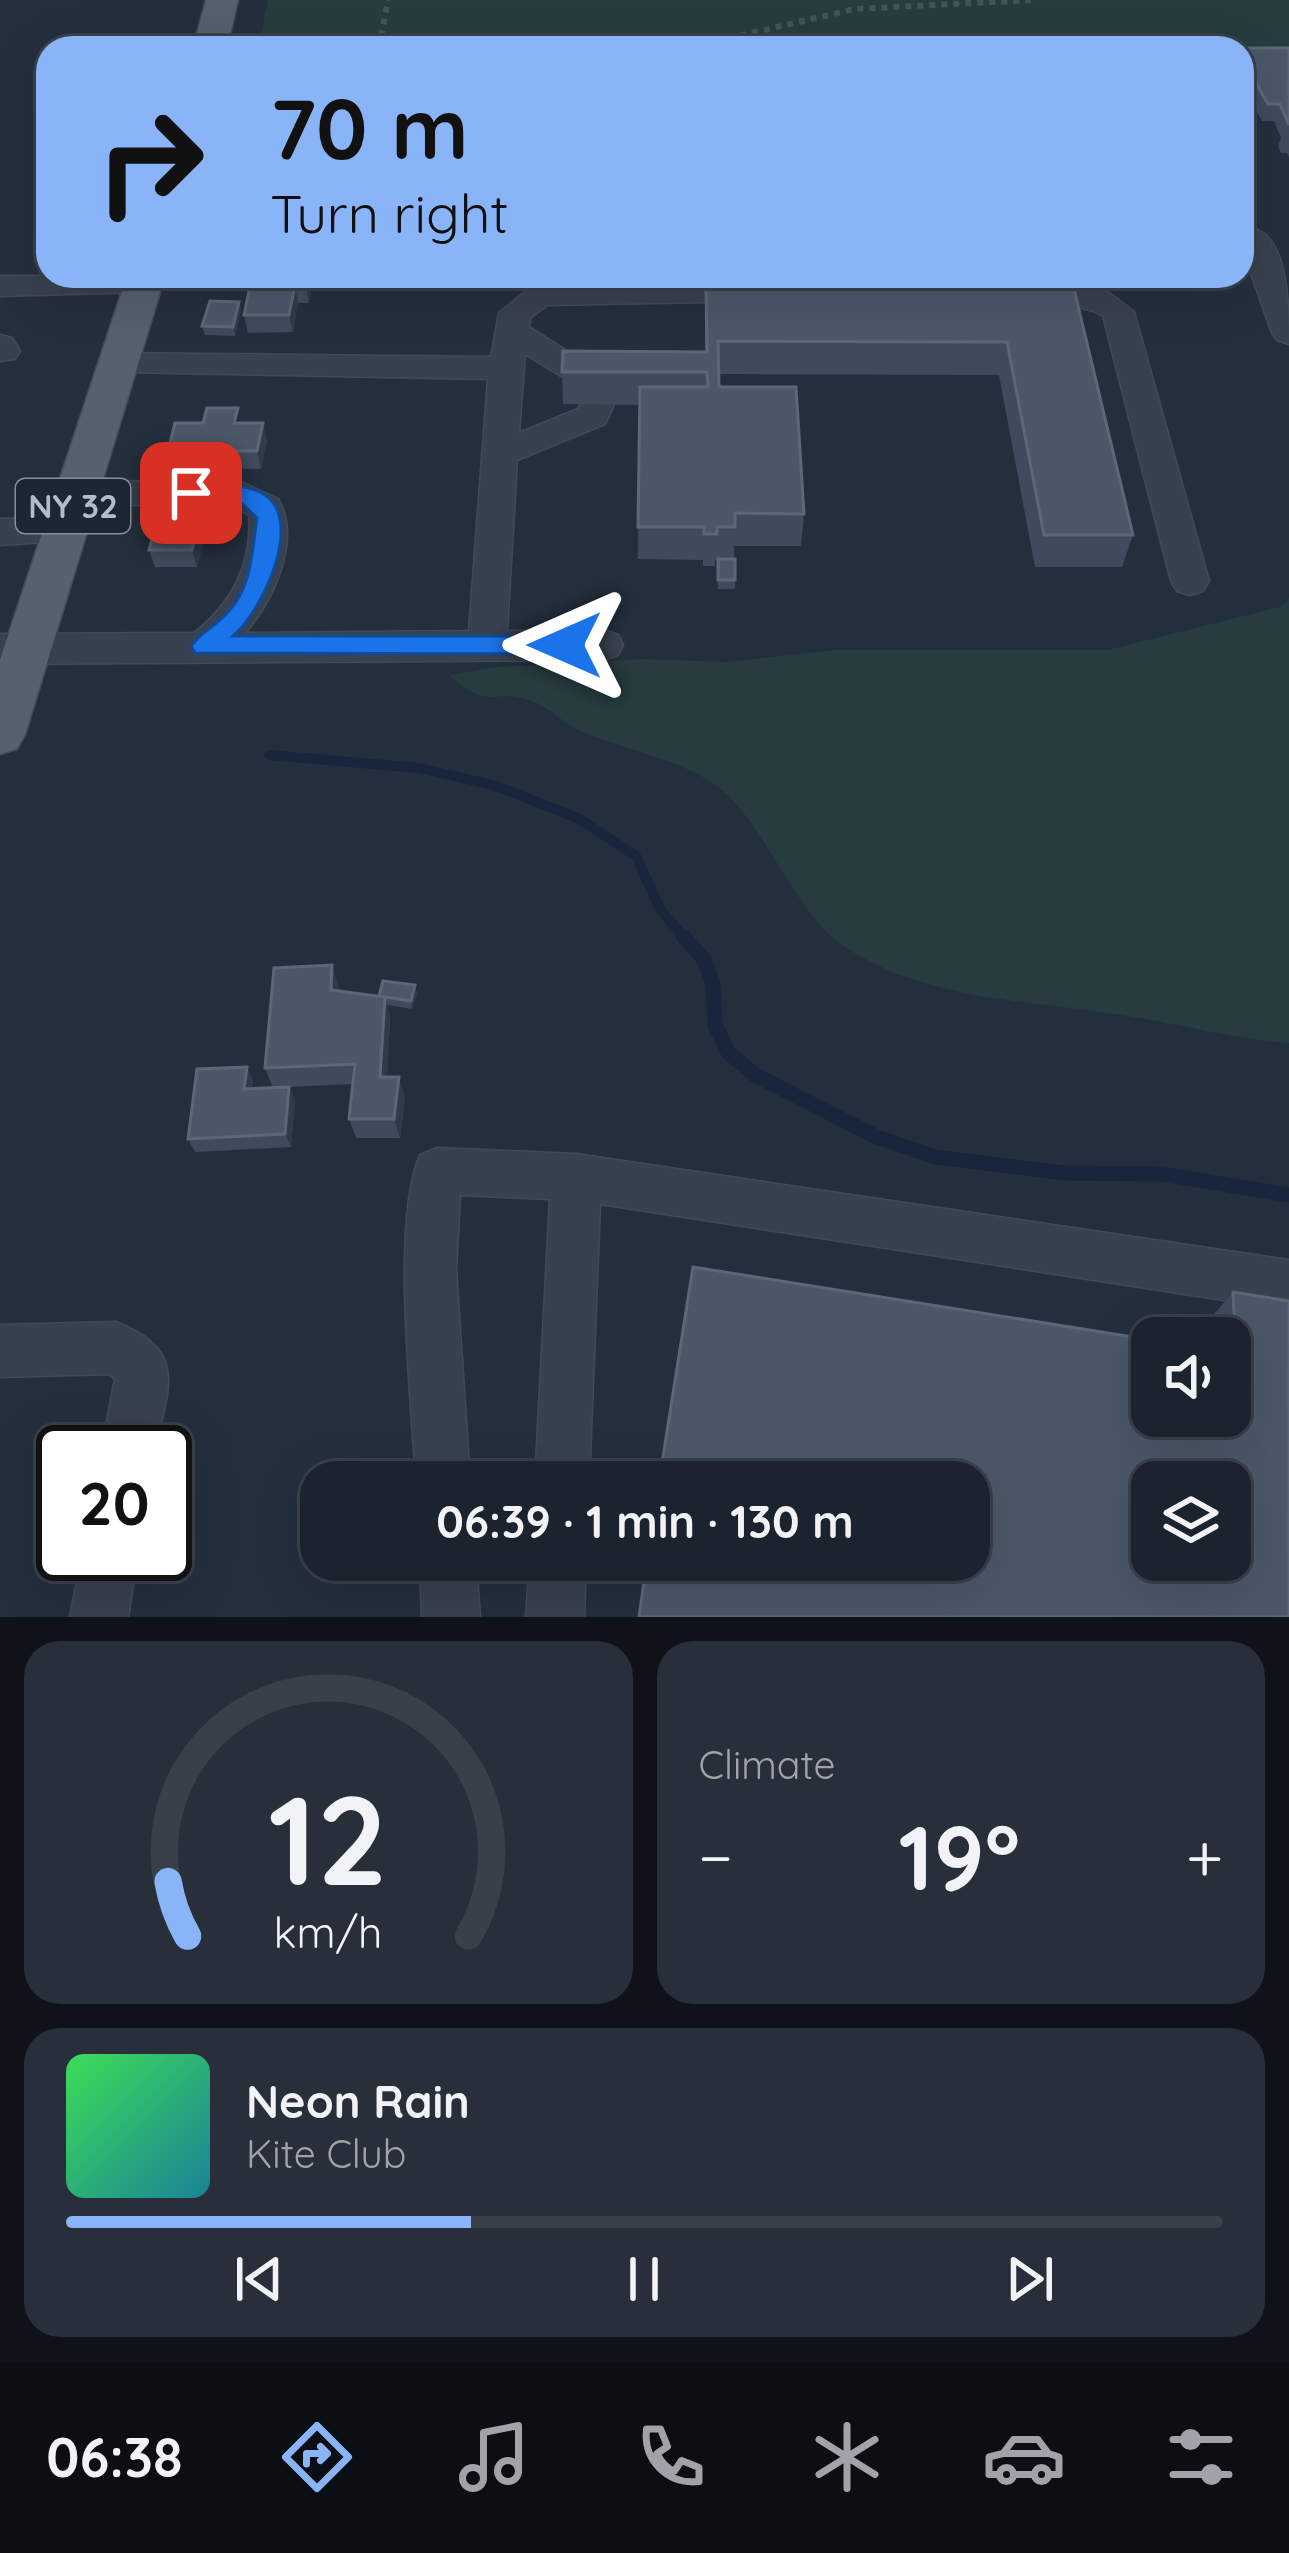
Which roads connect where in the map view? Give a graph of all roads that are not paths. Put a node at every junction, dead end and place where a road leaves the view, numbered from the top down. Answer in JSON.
{"nodes":[{"id":1,"x":222,"y":0,"type":"edge"},
{"id":2,"x":213,"y":36,"type":"edge"},
{"id":3,"x":1254,"y":238,"type":"edge"},
{"id":4,"x":1289,"y":238,"type":"edge"},
{"id":5,"x":1254,"y":252,"type":"edge"},
{"id":6,"x":36,"y":284,"type":"edge"},
{"id":7,"x":0,"y":286,"type":"edge"},
{"id":8,"x":142,"y":288,"type":"edge"},
{"id":9,"x":800,"y":294,"type":"edge"},
{"id":10,"x":988,"y":295,"type":"edge"},
{"id":11,"x":511,"y":330,"type":"junction"},
{"id":12,"x":1289,"y":333,"type":"edge"},
{"id":13,"x":120,"y":361,"type":"junction"},
{"id":14,"x":506,"y":368,"type":"junction"},
{"id":15,"x":500,"y":454,"type":"junction"},
{"id":16,"x":70,"y":513,"type":"junction"},
{"id":17,"x":0,"y":532,"type":"edge"},
{"id":18,"x":1190,"y":581,"type":"dead end"},
{"id":19,"x":487,"y":645,"type":"junction"},
{"id":20,"x":604,"y":645,"type":"dead end"},
{"id":21,"x":204,"y":646,"type":"junction"},
{"id":22,"x":14,"y":647,"type":"edge"},
{"id":23,"x":0,"y":735,"type":"edge"},
{"id":24,"x":576,"y":1177,"type":"junction"},
{"id":25,"x":1289,"y":1285,"type":"edge"},
{"id":26,"x":0,"y":1351,"type":"edge"},
{"id":27,"x":133,"y":1425,"type":"edge"},
{"id":28,"x":442,"y":1461,"type":"edge"},
{"id":29,"x":563,"y":1461,"type":"edge"},
{"id":30,"x":105,"y":1581,"type":"edge"},
{"id":31,"x":449,"y":1581,"type":"edge"},
{"id":32,"x":557,"y":1581,"type":"edge"},
{"id":33,"x":99,"y":1617,"type":"edge"},
{"id":34,"x":451,"y":1617,"type":"edge"},
{"id":35,"x":555,"y":1617,"type":"edge"}],
"edges":[{"from":1,"to":2,"type":"main road"},
{"from":3,"to":4,"type":"lane"},
{"from":5,"to":12,"type":"lane"},
{"from":6,"to":7,"type":"lane"},
{"from":8,"to":13,"type":"main road","number":"NY 32"},
{"from":9,"to":11,"type":"lane"},
{"from":10,"to":18,"type":"lane"},
{"from":11,"to":14,"type":"lane"},
{"from":11,"to":15,"type":"lane"},
{"from":13,"to":14,"type":"lane"},
{"from":13,"to":16,"type":"main road","number":"NY 32"},
{"from":14,"to":15,"type":"lane"},
{"from":15,"to":19,"type":"lane"},
{"from":16,"to":17,"type":"lane"},
{"from":16,"to":21,"type":"lane"},
{"from":16,"to":22,"type":"main road","number":"NY 32"},
{"from":19,"to":20,"type":"lane"},
{"from":19,"to":21,"type":"lane"},
{"from":21,"to":22,"type":"lane"},
{"from":22,"to":23,"type":"main road","number":"NY 32"},
{"from":24,"to":25,"type":"lane"},
{"from":24,"to":28,"type":"lane"},
{"from":24,"to":29,"type":"lane"},
{"from":26,"to":27,"type":"lane"},
{"from":30,"to":33,"type":"lane"},
{"from":31,"to":34,"type":"lane"},
{"from":32,"to":35,"type":"lane"}]}
